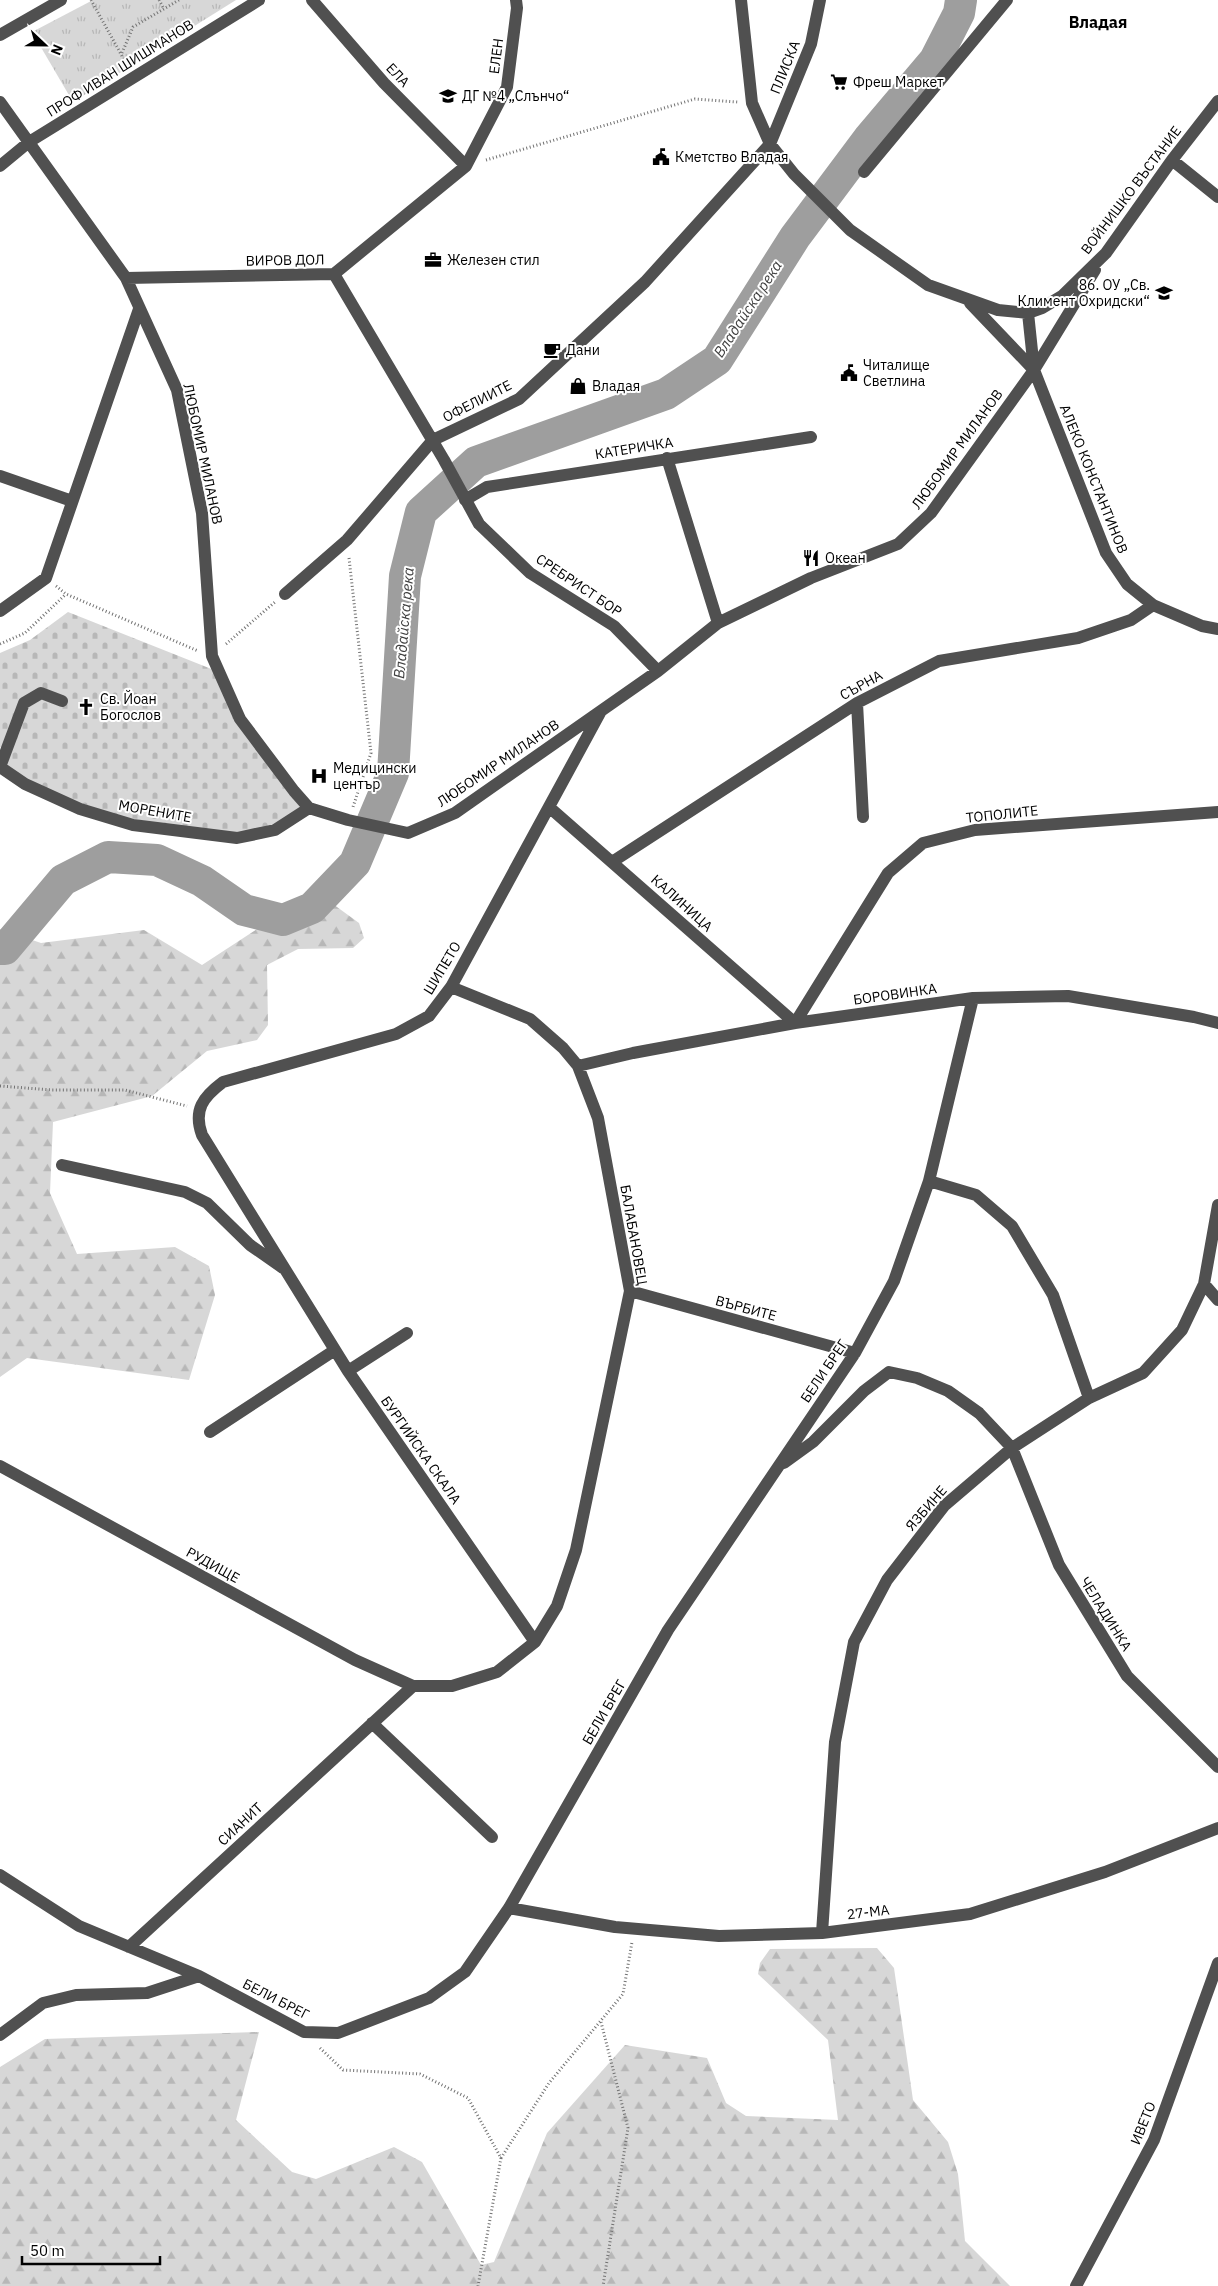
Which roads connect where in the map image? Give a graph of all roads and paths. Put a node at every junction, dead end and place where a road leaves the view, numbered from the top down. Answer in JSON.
{"nodes":[{"id":1,"x":60,"y":0,"type":"edge"},
{"id":2,"x":91,"y":0,"type":"edge"},
{"id":3,"x":159,"y":0,"type":"edge"},
{"id":4,"x":179,"y":0,"type":"edge"},
{"id":5,"x":259,"y":0,"type":"edge"},
{"id":6,"x":312,"y":0,"type":"edge"},
{"id":7,"x":516,"y":0,"type":"edge"},
{"id":8,"x":741,"y":0,"type":"edge"},
{"id":9,"x":820,"y":0,"type":"edge"},
{"id":10,"x":1007,"y":0,"type":"edge"},
{"id":11,"x":164,"y":9,"type":"junction"},
{"id":12,"x":0,"y":35,"type":"edge"},
{"id":13,"x":121,"y":54,"type":"junction"},
{"id":14,"x":134,"y":76,"type":"junction"},
{"id":15,"x":1218,"y":101,"type":"edge"},
{"id":16,"x":0,"y":102,"type":"edge"},
{"id":17,"x":752,"y":103,"type":"junction"},
{"id":18,"x":28,"y":142,"type":"junction"},
{"id":19,"x":770,"y":144,"type":"junction"},
{"id":20,"x":1172,"y":160,"type":"junction"},
{"id":21,"x":0,"y":166,"type":"edge"},
{"id":22,"x":466,"y":166,"type":"junction"},
{"id":23,"x":864,"y":172,"type":"dead end"},
{"id":24,"x":1218,"y":197,"type":"edge"},
{"id":25,"x":1106,"y":253,"type":"junction"},
{"id":26,"x":334,"y":274,"type":"junction"},
{"id":27,"x":126,"y":278,"type":"junction"},
{"id":28,"x":969,"y":301,"type":"junction"},
{"id":29,"x":139,"y":309,"type":"junction"},
{"id":30,"x":1028,"y":313,"type":"junction"},
{"id":31,"x":1034,"y":370,"type":"junction"},
{"id":32,"x":812,"y":437,"type":"dead end"},
{"id":33,"x":433,"y":440,"type":"junction"},
{"id":34,"x":667,"y":458,"type":"junction"},
{"id":35,"x":0,"y":476,"type":"edge"},
{"id":36,"x":465,"y":500,"type":"junction"},
{"id":37,"x":72,"y":501,"type":"junction"},
{"id":38,"x":347,"y":540,"type":"junction"},
{"id":39,"x":46,"y":578,"type":"junction"},
{"id":40,"x":66,"y":594,"type":"junction"},
{"id":41,"x":285,"y":594,"type":"joint"},
{"id":42,"x":1153,"y":605,"type":"junction"},
{"id":43,"x":0,"y":611,"type":"edge"},
{"id":44,"x":718,"y":623,"type":"junction"},
{"id":45,"x":1218,"y":629,"type":"edge"},
{"id":46,"x":0,"y":644,"type":"edge"},
{"id":47,"x":212,"y":656,"type":"junction"},
{"id":48,"x":658,"y":671,"type":"junction"},
{"id":49,"x":62,"y":701,"type":"dead end"},
{"id":50,"x":857,"y":703,"type":"junction"},
{"id":51,"x":601,"y":711,"type":"junction"},
{"id":52,"x":0,"y":767,"type":"edge"},
{"id":53,"x":549,"y":807,"type":"junction"},
{"id":54,"x":309,"y":808,"type":"junction"},
{"id":55,"x":1218,"y":812,"type":"edge"},
{"id":56,"x":863,"y":817,"type":"dead end"},
{"id":57,"x":348,"y":820,"type":"junction"},
{"id":58,"x":612,"y":862,"type":"junction"},
{"id":59,"x":451,"y":986,"type":"junction"},
{"id":60,"x":973,"y":998,"type":"junction"},
{"id":61,"x":795,"y":1023,"type":"junction"},
{"id":62,"x":1218,"y":1024,"type":"edge"},
{"id":63,"x":578,"y":1066,"type":"junction"},
{"id":64,"x":0,"y":1086,"type":"edge"},
{"id":65,"x":200,"y":1109,"type":"junction"},
{"id":66,"x":62,"y":1166,"type":"dead end"},
{"id":67,"x":929,"y":1181,"type":"junction"},
{"id":68,"x":1218,"y":1205,"type":"edge"},
{"id":69,"x":288,"y":1270,"type":"junction"},
{"id":70,"x":1204,"y":1284,"type":"junction"},
{"id":71,"x":630,"y":1291,"type":"junction"},
{"id":72,"x":1218,"y":1300,"type":"edge"},
{"id":73,"x":407,"y":1333,"type":"dead end"},
{"id":74,"x":335,"y":1350,"type":"junction"},
{"id":75,"x":855,"y":1353,"type":"junction"},
{"id":76,"x":348,"y":1371,"type":"junction"},
{"id":77,"x":1089,"y":1398,"type":"junction"},
{"id":78,"x":210,"y":1432,"type":"dead end"},
{"id":79,"x":1012,"y":1448,"type":"junction"},
{"id":80,"x":0,"y":1466,"type":"edge"},
{"id":81,"x":776,"y":1468,"type":"junction"},
{"id":82,"x":535,"y":1642,"type":"junction"},
{"id":83,"x":414,"y":1686,"type":"junction"},
{"id":84,"x":372,"y":1723,"type":"junction"},
{"id":85,"x":1218,"y":1767,"type":"edge"},
{"id":86,"x":1218,"y":1828,"type":"edge"},
{"id":87,"x":492,"y":1837,"type":"dead end"},
{"id":88,"x":0,"y":1875,"type":"edge"},
{"id":89,"x":509,"y":1908,"type":"junction"},
{"id":90,"x":634,"y":1929,"type":"junction"},
{"id":91,"x":822,"y":1933,"type":"junction"},
{"id":92,"x":129,"y":1947,"type":"junction"},
{"id":93,"x":1218,"y":1963,"type":"edge"},
{"id":94,"x":200,"y":1976,"type":"junction"},
{"id":95,"x":600,"y":2022,"type":"junction"},
{"id":96,"x":304,"y":2032,"type":"junction"},
{"id":97,"x":0,"y":2035,"type":"edge"},
{"id":98,"x":502,"y":2158,"type":"junction"},
{"id":99,"x":478,"y":2286,"type":"edge"},
{"id":100,"x":603,"y":2286,"type":"edge"},
{"id":101,"x":1076,"y":2286,"type":"edge"}],
"edges":[{"from":1,"to":12,"type":"street"},
{"from":2,"to":13,"type":"path"},
{"from":3,"to":11,"type":"path"},
{"from":4,"to":11,"type":"path"},
{"from":5,"to":14,"type":"street","name":"ПРОФ ИВАН ШИШМАНОВ"},
{"from":6,"to":22,"type":"street","name":"ЕЛА"},
{"from":7,"to":22,"type":"street","name":"ЕЛЕН"},
{"from":8,"to":17,"type":"street"},
{"from":9,"to":19,"type":"street","name":"ПЛИСКА"},
{"from":10,"to":23,"type":"street"},
{"from":11,"to":13,"type":"path"},
{"from":13,"to":14,"type":"path"},
{"from":14,"to":18,"type":"street","name":"ПРОФ ИВАН ШИШМАНОВ"},
{"from":15,"to":20,"type":"street","name":"ВОЙНИШКО ВЪСТАНИЕ"},
{"from":16,"to":18,"type":"street","name":"ЛЮБОМИР МИЛАНОВ"},
{"from":17,"to":19,"type":"street"},
{"from":17,"to":22,"type":"path"},
{"from":18,"to":21,"type":"street","name":"ПРОФ ИВАН ШИШМАНОВ"},
{"from":18,"to":27,"type":"street","name":"ЛЮБОМИР МИЛАНОВ"},
{"from":19,"to":28,"type":"street","name":"ВОЙНИШКО ВЪСТАНИЕ"},
{"from":19,"to":33,"type":"street","name":"ОФЕЛИИТЕ"},
{"from":20,"to":24,"type":"street"},
{"from":20,"to":25,"type":"street","name":"ВОЙНИШКО ВЪСТАНИЕ"},
{"from":22,"to":26,"type":"street","name":"ВИРОВ ДОЛ"},
{"from":25,"to":30,"type":"street","name":"ВОЙНИШКО ВЪСТАНИЕ"},
{"from":25,"to":31,"type":"street","name":"ЛЮБОМИР МИЛАНОВ"},
{"from":26,"to":27,"type":"street","name":"ВИРОВ ДОЛ"},
{"from":26,"to":33,"type":"street"},
{"from":27,"to":29,"type":"street","name":"ЛЮБОМИР МИЛАНОВ"},
{"from":28,"to":30,"type":"street","name":"ВОЙНИШКО ВЪСТАНИЕ"},
{"from":28,"to":31,"type":"street"},
{"from":29,"to":37,"type":"street"},
{"from":29,"to":47,"type":"street","name":"ЛЮБОМИР МИЛАНОВ"},
{"from":30,"to":31,"type":"street"},
{"from":31,"to":42,"type":"street","name":"АЛЕКО КОНСТАНТИНОВ"},
{"from":31,"to":44,"type":"street","name":"ЛЮБОМИР МИЛАНОВ"},
{"from":32,"to":34,"type":"street","name":"КАТЕРИЧКА"},
{"from":33,"to":36,"type":"street","name":"СРЕБРИСТ БОР"},
{"from":33,"to":38,"type":"street","name":"ОФЕЛИИТЕ"},
{"from":34,"to":36,"type":"street","name":"КАТЕРИЧКА"},
{"from":34,"to":44,"type":"street"},
{"from":35,"to":37,"type":"street"},
{"from":36,"to":48,"type":"street","name":"СРЕБРИСТ БОР"},
{"from":37,"to":39,"type":"street"},
{"from":38,"to":41,"type":"street","name":"ОФЕЛИИТЕ"},
{"from":38,"to":57,"type":"path"},
{"from":39,"to":40,"type":"path"},
{"from":39,"to":43,"type":"street"},
{"from":40,"to":46,"type":"path"},
{"from":40,"to":47,"type":"path"},
{"from":41,"to":47,"type":"path"},
{"from":42,"to":45,"type":"street","name":"АЛЕКО КОНСТАНТИНОВ"},
{"from":42,"to":50,"type":"street","name":"СЪРНА"},
{"from":44,"to":48,"type":"street","name":"ЛЮБОМИР МИЛАНОВ"},
{"from":47,"to":54,"type":"street","name":"ЛЮБОМИР МИЛАНОВ"},
{"from":48,"to":51,"type":"street","name":"ЛЮБОМИР МИЛАНОВ"},
{"from":49,"to":52,"type":"street"},
{"from":50,"to":56,"type":"street"},
{"from":50,"to":58,"type":"street","name":"СЪРНА"},
{"from":51,"to":53,"type":"street","name":"ШИПЕТО"},
{"from":51,"to":57,"type":"street","name":"ЛЮБОМИР МИЛАНОВ"},
{"from":52,"to":54,"type":"street","name":"МОРЕНИТЕ"},
{"from":53,"to":58,"type":"street","name":"КАЛИНИЦА"},
{"from":53,"to":59,"type":"street","name":"ШИПЕТО"},
{"from":54,"to":57,"type":"street","name":"ЛЮБОМИР МИЛАНОВ"},
{"from":55,"to":61,"type":"street","name":"ТОПОЛИТЕ"},
{"from":58,"to":61,"type":"street","name":"КАЛИНИЦА"},
{"from":59,"to":63,"type":"street","name":"БАЛАБАНОВЕЦ"},
{"from":59,"to":65,"type":"street","name":"ШИПЕТО"},
{"from":60,"to":61,"type":"street","name":"БОРОВИНКА"},
{"from":60,"to":62,"type":"street","name":"БОРОВИНКА"},
{"from":60,"to":67,"type":"street","name":"БЕЛИ БРЕГ"},
{"from":61,"to":63,"type":"street","name":"БОРОВИНКА"},
{"from":63,"to":71,"type":"street","name":"БАЛАБАНОВЕЦ"},
{"from":64,"to":65,"type":"path"},
{"from":65,"to":69,"type":"street","name":"БУРГИЙСКА СКАЛА"},
{"from":66,"to":69,"type":"street","name":"БУРГИЙСКА СКАЛА"},
{"from":67,"to":75,"type":"street","name":"БЕЛИ БРЕГ"},
{"from":67,"to":77,"type":"street"},
{"from":68,"to":70,"type":"street","name":"ЯЗБИНЕ"},
{"from":69,"to":74,"type":"street","name":"БУРГИЙСКА СКАЛА"},
{"from":70,"to":72,"type":"street"},
{"from":70,"to":77,"type":"street","name":"ЯЗБИНЕ"},
{"from":71,"to":75,"type":"street","name":"ВЪРБИТЕ"},
{"from":71,"to":82,"type":"street","name":"БАЛАБАНОВЕЦ"},
{"from":73,"to":76,"type":"street"},
{"from":74,"to":76,"type":"street","name":"БУРГИЙСКА СКАЛА"},
{"from":74,"to":78,"type":"street"},
{"from":75,"to":81,"type":"street","name":"БЕЛИ БРЕГ"},
{"from":76,"to":82,"type":"street","name":"БУРГИЙСКА СКАЛА"},
{"from":77,"to":79,"type":"street","name":"ЯЗБИНЕ"},
{"from":79,"to":81,"type":"street"},
{"from":79,"to":85,"type":"street","name":"ЧЕЛАДИНКА"},
{"from":79,"to":91,"type":"street","name":"ЯЗБИНЕ"},
{"from":80,"to":83,"type":"street","name":"РУДИЩЕ"},
{"from":81,"to":89,"type":"street","name":"БЕЛИ БРЕГ"},
{"from":82,"to":83,"type":"street"},
{"from":83,"to":84,"type":"street","name":"СИАНИТ"},
{"from":84,"to":87,"type":"street"},
{"from":84,"to":92,"type":"street","name":"СИАНИТ"},
{"from":86,"to":91,"type":"street","name":"27-МА"},
{"from":88,"to":92,"type":"street","name":"БЕЛИ БРЕГ"},
{"from":89,"to":90,"type":"street","name":"27-МА"},
{"from":89,"to":96,"type":"street","name":"БЕЛИ БРЕГ"},
{"from":90,"to":91,"type":"street","name":"27-МА"},
{"from":90,"to":95,"type":"path"},
{"from":92,"to":94,"type":"street","name":"БЕЛИ БРЕГ"},
{"from":93,"to":101,"type":"street","name":"ИВЕТО"},
{"from":94,"to":96,"type":"street","name":"БЕЛИ БРЕГ"},
{"from":94,"to":97,"type":"street"},
{"from":95,"to":98,"type":"path"},
{"from":95,"to":100,"type":"path"},
{"from":96,"to":98,"type":"path"},
{"from":98,"to":99,"type":"path"}]}
